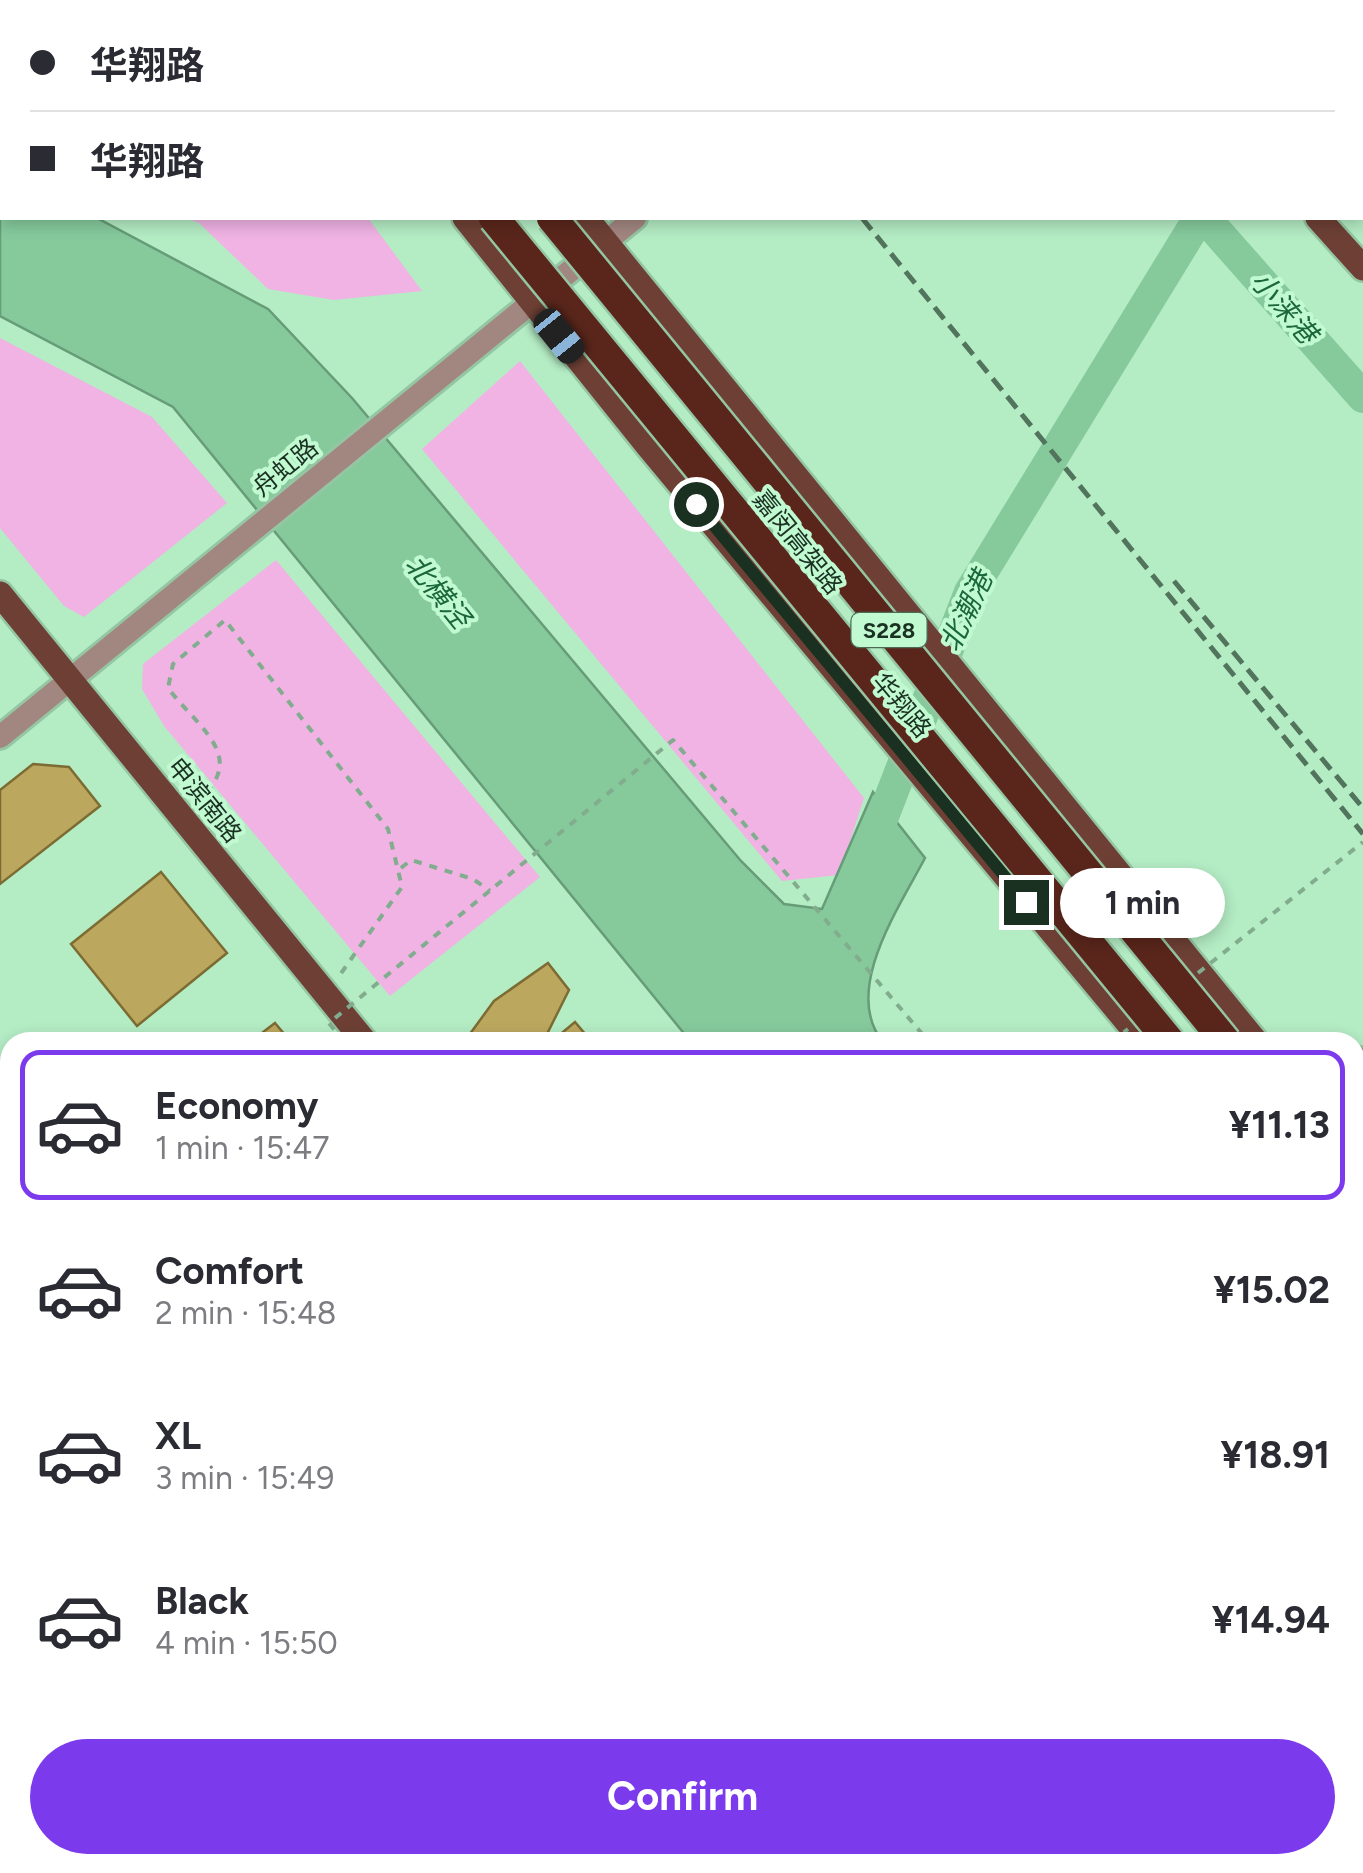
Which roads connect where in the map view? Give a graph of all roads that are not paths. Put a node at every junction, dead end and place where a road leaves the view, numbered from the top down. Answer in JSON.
{"nodes":[{"id":1,"x":467,"y":220,"type":"edge"},
{"id":2,"x":496,"y":220,"type":"edge"},
{"id":3,"x":554,"y":220,"type":"edge"},
{"id":4,"x":588,"y":220,"type":"edge"},
{"id":5,"x":633,"y":220,"type":"edge"},
{"id":6,"x":1320,"y":220,"type":"edge"},
{"id":7,"x":606,"y":241,"type":"junction"},
{"id":8,"x":1363,"y":268,"type":"edge"},
{"id":9,"x":533,"y":303,"type":"junction"},
{"id":10,"x":0,"y":594,"type":"edge"},
{"id":11,"x":69,"y":680,"type":"junction"},
{"id":12,"x":0,"y":737,"type":"edge"},
{"id":13,"x":1142,"y":1031,"type":"edge"},
{"id":14,"x":357,"y":1032,"type":"edge"},
{"id":15,"x":1162,"y":1032,"type":"edge"},
{"id":16,"x":1218,"y":1032,"type":"edge"},
{"id":17,"x":1248,"y":1032,"type":"edge"}],
"edges":[{"from":1,"to":9,"type":"main road","name":"华翔路"},
{"from":2,"to":15,"type":"highway","name":"嘉闵高架路","number":"S228","bridge":true},
{"from":3,"to":16,"type":"highway","name":"嘉闵高架路","number":"S228","bridge":true},
{"from":4,"to":7,"type":"main road"},
{"from":5,"to":7,"type":"street","name":"舟虹路"},
{"from":6,"to":8,"type":"main road"},
{"from":7,"to":9,"type":"street","name":"舟虹路"},
{"from":7,"to":17,"type":"main road"},
{"from":9,"to":11,"type":"street","name":"舟虹路"},
{"from":9,"to":13,"type":"main road","name":"华翔路"},
{"from":10,"to":11,"type":"main road","name":"申滨南路"},
{"from":11,"to":12,"type":"street","name":"舟虹路"},
{"from":11,"to":14,"type":"main road","name":"申滨南路"}]}
